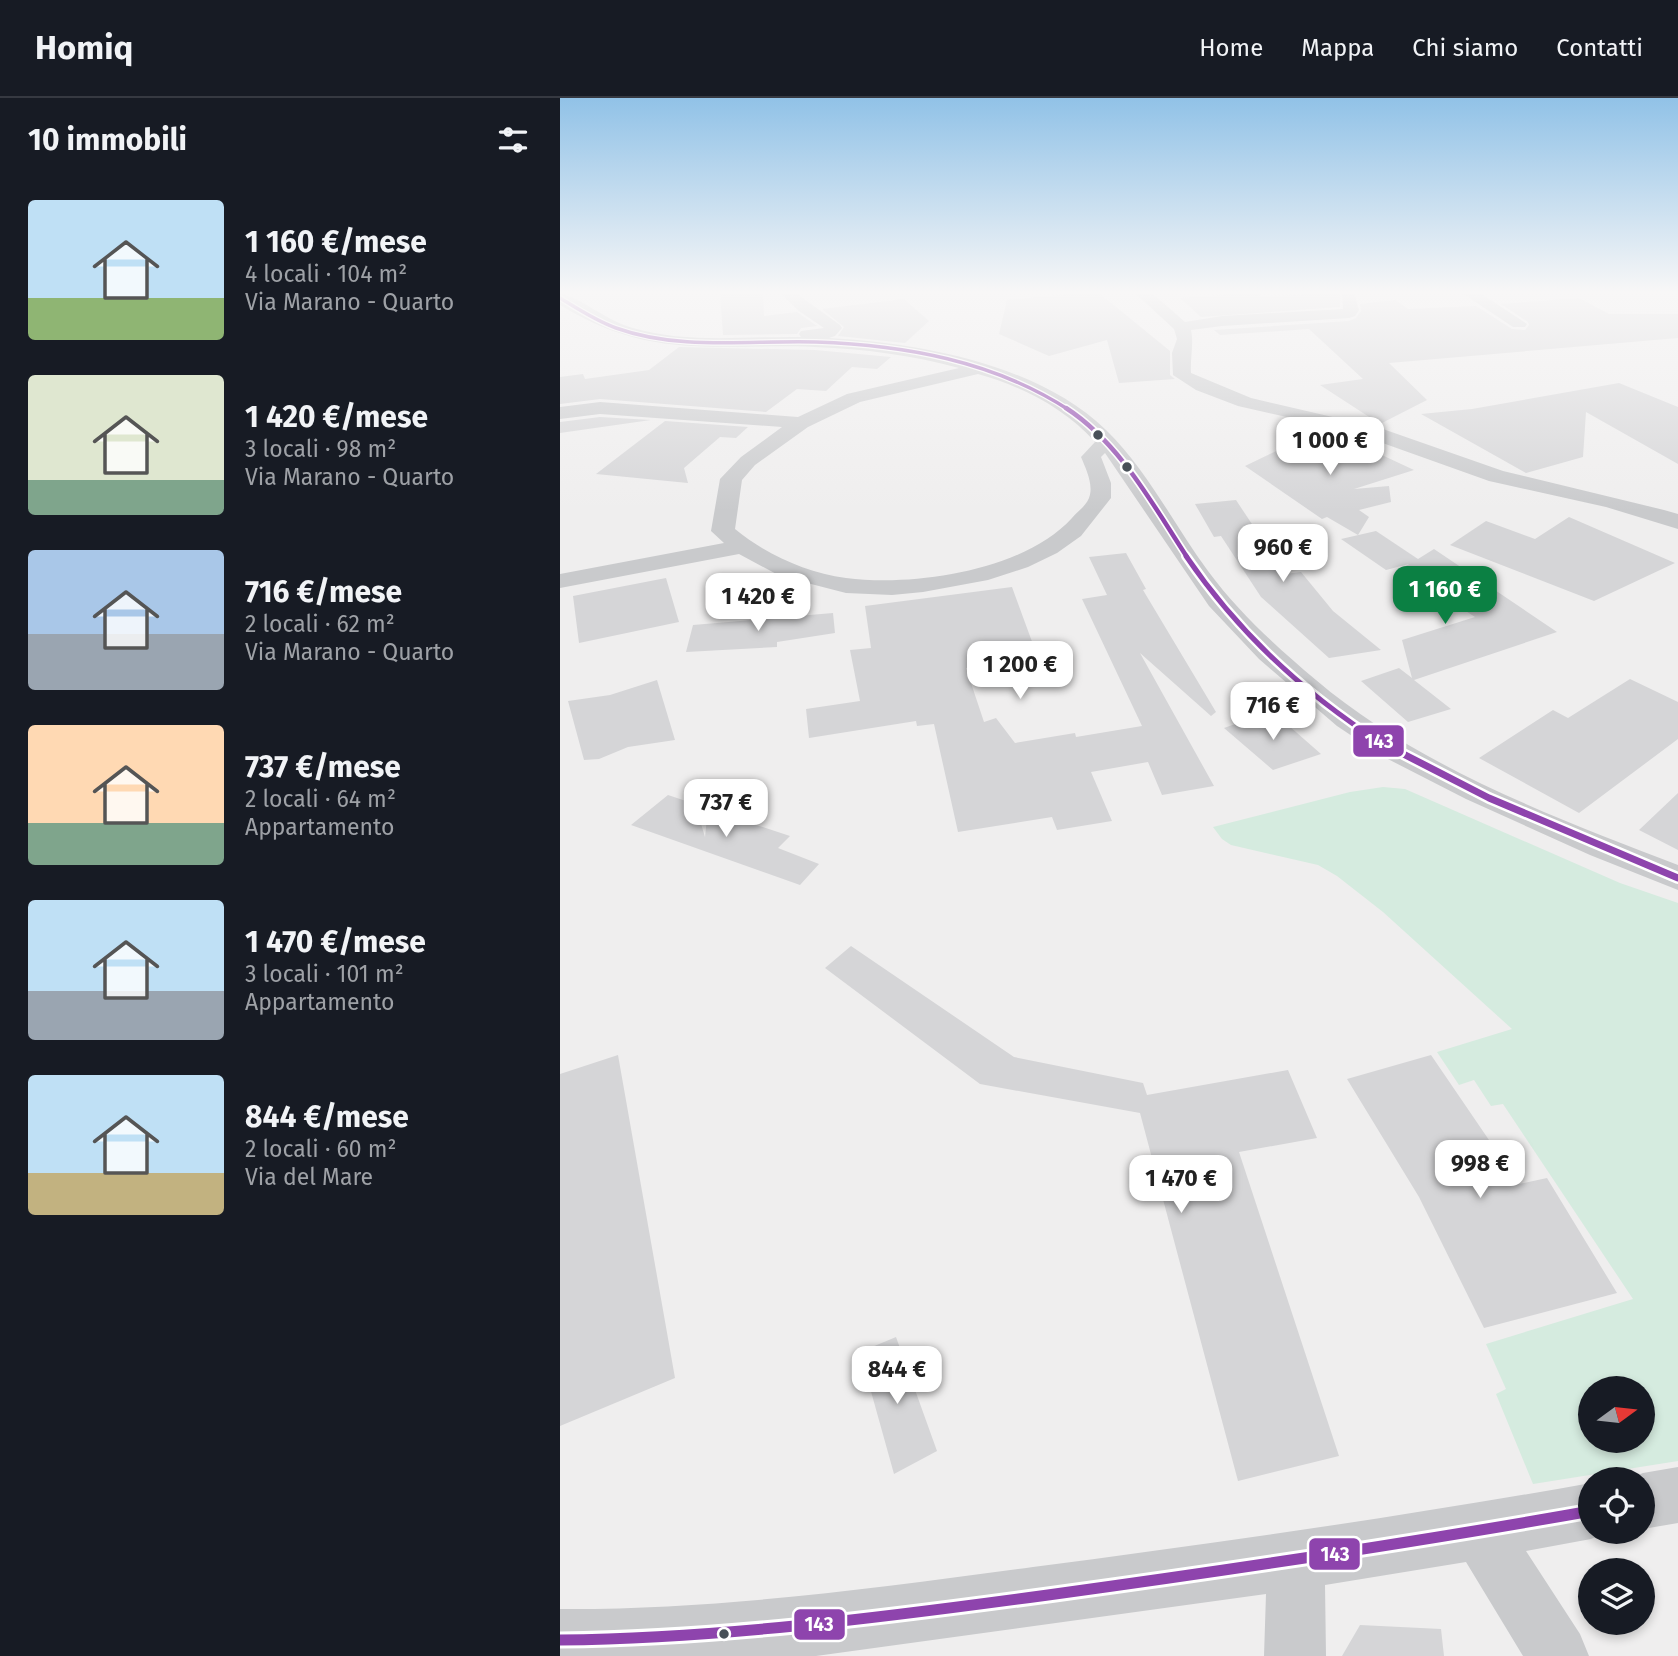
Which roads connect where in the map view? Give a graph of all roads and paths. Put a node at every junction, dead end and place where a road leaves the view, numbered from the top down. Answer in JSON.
{"nodes":[{"id":1,"x":969,"y":366,"type":"edge"},
{"id":2,"x":1182,"y":366,"type":"edge"},
{"id":3,"x":979,"y":369,"type":"junction"},
{"id":4,"x":560,"y":413,"type":"edge"},
{"id":5,"x":801,"y":423,"type":"junction"},
{"id":6,"x":1107,"y":443,"type":"junction"},
{"id":7,"x":1678,"y":522,"type":"edge"},
{"id":8,"x":741,"y":547,"type":"junction"},
{"id":9,"x":560,"y":581,"type":"edge"},
{"id":10,"x":1678,"y":878,"type":"edge"},
{"id":11,"x":1678,"y":1495,"type":"edge"},
{"id":12,"x":1655,"y":1500,"type":"edge"},
{"id":13,"x":1578,"y":1513,"type":"edge"},
{"id":14,"x":1480,"y":1532,"type":"junction"},
{"id":15,"x":1296,"y":1562,"type":"junction"},
{"id":16,"x":560,"y":1640,"type":"edge"},
{"id":17,"x":629,"y":1649,"type":"edge"},
{"id":18,"x":1295,"y":1656,"type":"edge"},
{"id":19,"x":1558,"y":1656,"type":"edge"}],
"edges":[{"from":1,"to":3,"type":"street"},
{"from":2,"to":7,"type":"street"},
{"from":3,"to":5,"type":"street"},
{"from":3,"to":6,"type":"street"},
{"from":4,"to":5,"type":"street"},
{"from":5,"to":8,"type":"street"},
{"from":6,"to":8,"type":"street"},
{"from":6,"to":10,"type":"street"},
{"from":8,"to":9,"type":"street"},
{"from":11,"to":12,"type":"street"},
{"from":13,"to":14,"type":"street"},
{"from":14,"to":15,"type":"street"},
{"from":14,"to":19,"type":"street"},
{"from":15,"to":17,"type":"street"},
{"from":15,"to":18,"type":"street"},
{"from":16,"to":17,"type":"street"}]}
